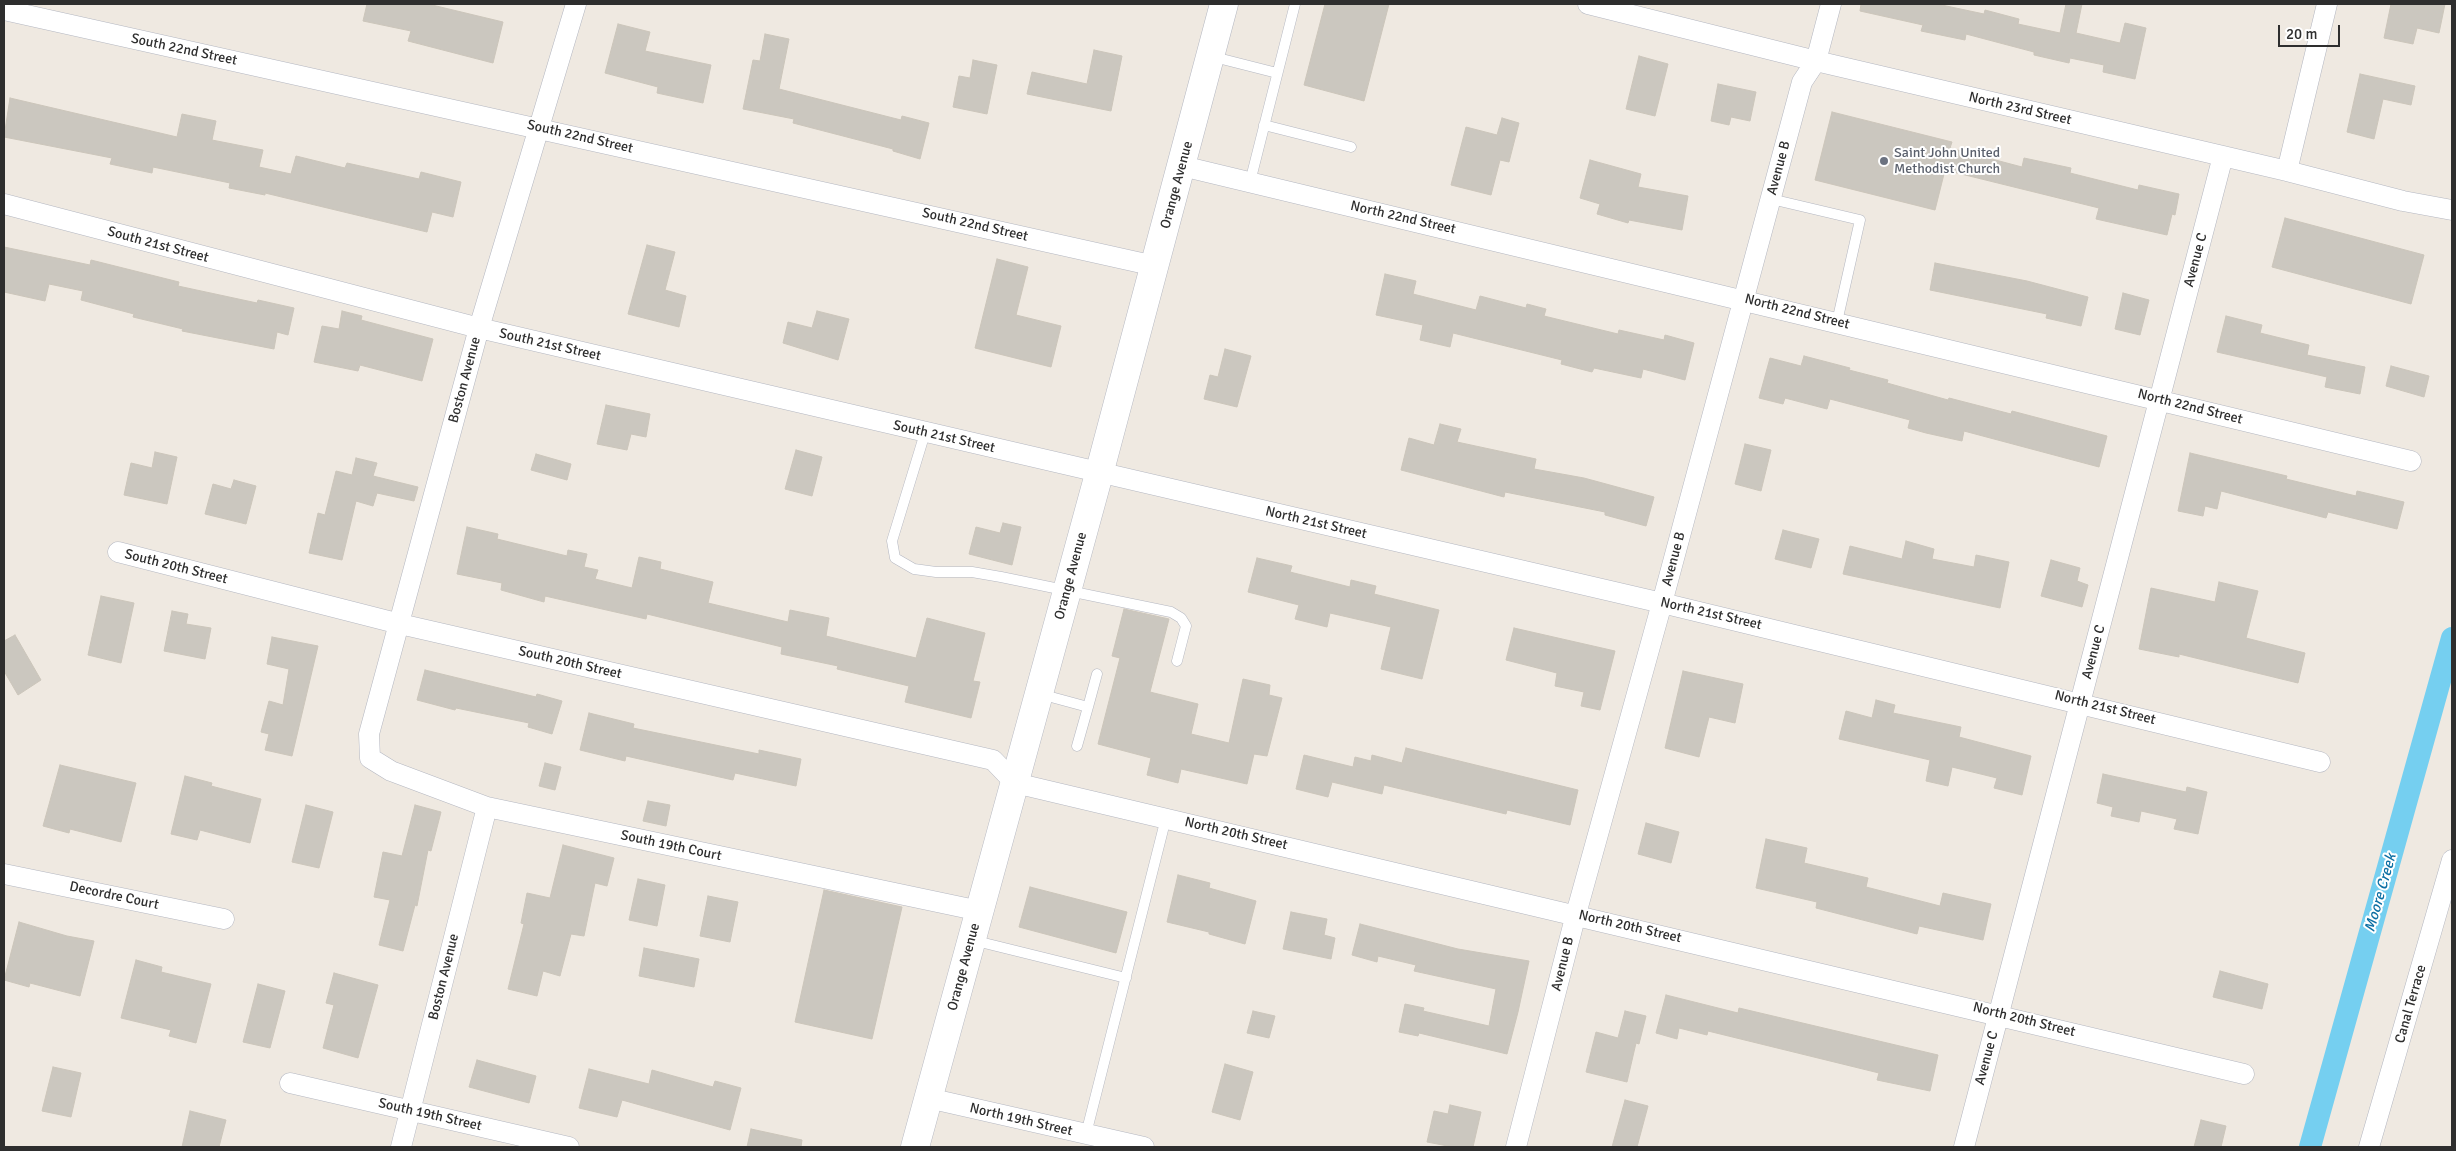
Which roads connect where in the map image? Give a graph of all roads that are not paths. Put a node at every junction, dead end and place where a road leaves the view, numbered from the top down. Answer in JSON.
{"nodes":[{"id":1,"x":576,"y":4,"type":"edge"},
{"id":2,"x":1224,"y":4,"type":"edge"},
{"id":3,"x":1294,"y":4,"type":"edge"},
{"id":4,"x":1588,"y":4,"type":"edge"},
{"id":5,"x":1831,"y":4,"type":"edge"},
{"id":6,"x":2326,"y":4,"type":"edge"},
{"id":7,"x":16,"y":9,"type":"edge"},
{"id":8,"x":1210,"y":56,"type":"junction"},
{"id":9,"x":1816,"y":61,"type":"junction"},
{"id":10,"x":1277,"y":73,"type":"junction"},
{"id":11,"x":1264,"y":125,"type":"junction"},
{"id":12,"x":539,"y":128,"type":"junction"},
{"id":13,"x":1351,"y":146,"type":"dead end"},
{"id":14,"x":2223,"y":156,"type":"junction"},
{"id":15,"x":1182,"y":166,"type":"junction"},
{"id":16,"x":2287,"y":171,"type":"junction"},
{"id":17,"x":1250,"y":182,"type":"junction"},
{"id":18,"x":1771,"y":199,"type":"junction"},
{"id":19,"x":4,"y":204,"type":"edge"},
{"id":20,"x":2452,"y":210,"type":"edge"},
{"id":21,"x":1155,"y":266,"type":"junction"},
{"id":22,"x":1744,"y":299,"type":"junction"},
{"id":23,"x":1837,"y":322,"type":"junction"},
{"id":24,"x":479,"y":328,"type":"junction"},
{"id":25,"x":2160,"y":400,"type":"junction"},
{"id":26,"x":924,"y":433,"type":"junction"},
{"id":27,"x":2411,"y":460,"type":"dead end"},
{"id":28,"x":1100,"y":474,"type":"junction"},
{"id":29,"x":118,"y":552,"type":"dead end"},
{"id":30,"x":1068,"y":590,"type":"junction"},
{"id":31,"x":1662,"y":603,"type":"junction"},
{"id":32,"x":400,"y":624,"type":"junction"},
{"id":33,"x":1177,"y":661,"type":"dead end"},
{"id":34,"x":1097,"y":674,"type":"dead end"},
{"id":35,"x":1039,"y":693,"type":"junction"},
{"id":36,"x":2080,"y":702,"type":"junction"},
{"id":37,"x":1088,"y":707,"type":"junction"},
{"id":38,"x":1077,"y":746,"type":"dead end"},
{"id":39,"x":370,"y":758,"type":"joint"},
{"id":40,"x":2320,"y":762,"type":"dead end"},
{"id":41,"x":1015,"y":783,"type":"junction"},
{"id":42,"x":488,"y":806,"type":"junction"},
{"id":43,"x":1166,"y":818,"type":"junction"},
{"id":44,"x":2451,"y":870,"type":"edge"},
{"id":45,"x":4,"y":874,"type":"edge"},
{"id":46,"x":980,"y":911,"type":"junction"},
{"id":47,"x":1576,"y":914,"type":"junction"},
{"id":48,"x":224,"y":919,"type":"dead end"},
{"id":49,"x":972,"y":940,"type":"junction"},
{"id":50,"x":1126,"y":978,"type":"junction"},
{"id":51,"x":1999,"y":1014,"type":"junction"},
{"id":52,"x":2244,"y":1074,"type":"dead end"},
{"id":53,"x":290,"y":1083,"type":"dead end"},
{"id":54,"x":928,"y":1098,"type":"junction"},
{"id":55,"x":410,"y":1110,"type":"junction"},
{"id":56,"x":1086,"y":1134,"type":"junction"},
{"id":57,"x":400,"y":1147,"type":"edge"},
{"id":58,"x":569,"y":1147,"type":"edge"},
{"id":59,"x":915,"y":1147,"type":"edge"},
{"id":60,"x":1144,"y":1147,"type":"edge"},
{"id":61,"x":1516,"y":1147,"type":"edge"},
{"id":62,"x":1964,"y":1147,"type":"edge"},
{"id":63,"x":2370,"y":1147,"type":"edge"}],
"edges":[{"from":1,"to":12,"type":"street","name":"Boston Avenue"},
{"from":2,"to":8,"type":"main road","name":"Orange Avenue"},
{"from":3,"to":10,"type":"lane"},
{"from":4,"to":9,"type":"street","name":"North 23rd Street"},
{"from":5,"to":9,"type":"street","name":"Avenue B"},
{"from":6,"to":16,"type":"street"},
{"from":7,"to":12,"type":"street","name":"South 22nd Street"},
{"from":8,"to":10,"type":"lane"},
{"from":8,"to":15,"type":"main road","name":"Orange Avenue"},
{"from":9,"to":14,"type":"street","name":"North 23rd Street"},
{"from":9,"to":18,"type":"street","name":"Avenue B"},
{"from":10,"to":11,"type":"lane"},
{"from":11,"to":13,"type":"lane"},
{"from":11,"to":17,"type":"lane"},
{"from":12,"to":21,"type":"street","name":"South 22nd Street"},
{"from":12,"to":24,"type":"street","name":"Boston Avenue"},
{"from":14,"to":16,"type":"street","name":"North 23rd Street"},
{"from":14,"to":25,"type":"street","name":"Avenue C"},
{"from":15,"to":17,"type":"street","name":"North 22nd Street"},
{"from":15,"to":21,"type":"main road","name":"Orange Avenue"},
{"from":16,"to":20,"type":"street","name":"North 23rd Street"},
{"from":17,"to":22,"type":"street","name":"North 22nd Street"},
{"from":18,"to":22,"type":"street","name":"Avenue B"},
{"from":18,"to":23,"type":"lane"},
{"from":19,"to":24,"type":"street","name":"South 21st Street"},
{"from":21,"to":28,"type":"main road","name":"Orange Avenue"},
{"from":22,"to":23,"type":"street","name":"North 22nd Street"},
{"from":22,"to":31,"type":"street","name":"Avenue B"},
{"from":23,"to":25,"type":"street","name":"North 22nd Street"},
{"from":24,"to":26,"type":"street","name":"South 21st Street"},
{"from":24,"to":32,"type":"street","name":"Boston Avenue"},
{"from":25,"to":27,"type":"street","name":"North 22nd Street"},
{"from":25,"to":36,"type":"street","name":"Avenue C"},
{"from":26,"to":28,"type":"street","name":"South 21st Street"},
{"from":26,"to":30,"type":"lane"},
{"from":28,"to":30,"type":"main road","name":"Orange Avenue"},
{"from":28,"to":31,"type":"street","name":"North 21st Street"},
{"from":29,"to":32,"type":"street","name":"South 20th Street"},
{"from":30,"to":33,"type":"lane"},
{"from":30,"to":35,"type":"main road","name":"Orange Avenue"},
{"from":31,"to":36,"type":"street","name":"North 21st Street"},
{"from":31,"to":47,"type":"street","name":"Avenue B"},
{"from":32,"to":39,"type":"street","name":"Boston Avenue"},
{"from":32,"to":41,"type":"street","name":"South 20th Street"},
{"from":34,"to":37,"type":"lane"},
{"from":35,"to":37,"type":"lane"},
{"from":35,"to":41,"type":"main road","name":"Orange Avenue"},
{"from":36,"to":40,"type":"street","name":"North 21st Street"},
{"from":36,"to":51,"type":"street","name":"Avenue C"},
{"from":37,"to":38,"type":"lane"},
{"from":39,"to":42,"type":"street","name":"South 19th Court"},
{"from":41,"to":43,"type":"street","name":"North 20th Street"},
{"from":41,"to":46,"type":"main road","name":"Orange Avenue"},
{"from":42,"to":46,"type":"street","name":"South 19th Court"},
{"from":42,"to":55,"type":"street","name":"Boston Avenue"},
{"from":43,"to":47,"type":"street","name":"North 20th Street"},
{"from":43,"to":50,"type":"lane"},
{"from":44,"to":63,"type":"street","name":"Canal Terrace"},
{"from":45,"to":48,"type":"street","name":"Decordre Court"},
{"from":46,"to":49,"type":"main road","name":"Orange Avenue"},
{"from":47,"to":51,"type":"street","name":"North 20th Street"},
{"from":47,"to":61,"type":"street","name":"Avenue B"},
{"from":49,"to":50,"type":"lane"},
{"from":49,"to":54,"type":"main road","name":"Orange Avenue"},
{"from":50,"to":56,"type":"lane"},
{"from":51,"to":52,"type":"street","name":"North 20th Street"},
{"from":51,"to":62,"type":"street","name":"Avenue C"},
{"from":53,"to":55,"type":"street","name":"South 19th Street"},
{"from":54,"to":56,"type":"street","name":"North 19th Street"},
{"from":54,"to":59,"type":"main road","name":"Orange Avenue"},
{"from":55,"to":57,"type":"street","name":"Boston Avenue"},
{"from":55,"to":58,"type":"street","name":"South 19th Street"},
{"from":56,"to":60,"type":"street","name":"North 19th Street"}]}
